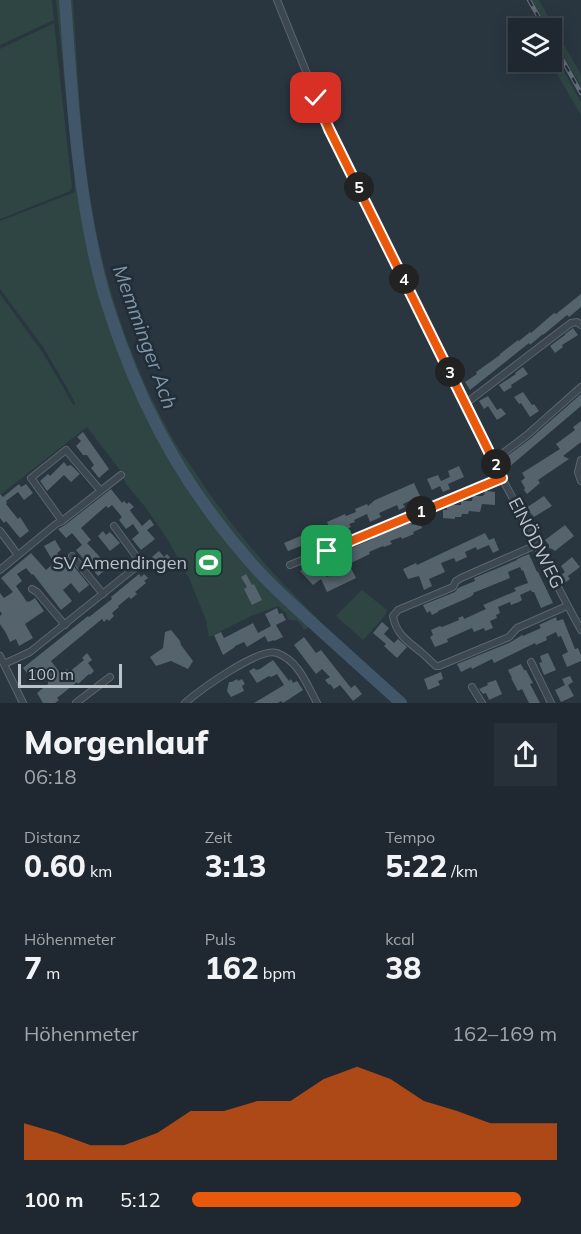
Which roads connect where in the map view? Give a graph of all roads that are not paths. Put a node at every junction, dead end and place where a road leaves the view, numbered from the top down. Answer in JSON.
{"nodes":[{"id":1,"x":277,"y":0,"type":"edge"},
{"id":2,"x":581,"y":315,"type":"edge"},
{"id":3,"x":572,"y":323,"type":"junction"},
{"id":4,"x":581,"y":325,"type":"edge"},
{"id":5,"x":581,"y":387,"type":"edge"},
{"id":6,"x":465,"y":404,"type":"junction"},
{"id":7,"x":494,"y":460,"type":"junction"},
{"id":8,"x":581,"y":460,"type":"edge"},
{"id":9,"x":121,"y":475,"type":"dead end"},
{"id":10,"x":502,"y":478,"type":"junction"},
{"id":11,"x":581,"y":481,"type":"edge"},
{"id":12,"x":100,"y":490,"type":"junction"},
{"id":13,"x":62,"y":521,"type":"junction"},
{"id":14,"x":114,"y":526,"type":"dead end"},
{"id":15,"x":0,"y":531,"type":"edge"},
{"id":16,"x":536,"y":545,"type":"junction"},
{"id":17,"x":18,"y":555,"type":"junction"},
{"id":18,"x":72,"y":556,"type":"dead end"},
{"id":19,"x":290,"y":565,"type":"dead end"},
{"id":20,"x":0,"y":570,"type":"edge"},
{"id":21,"x":32,"y":589,"type":"dead end"},
{"id":22,"x":103,"y":594,"type":"junction"},
{"id":23,"x":567,"y":606,"type":"junction"},
{"id":24,"x":65,"y":625,"type":"junction"},
{"id":25,"x":581,"y":630,"type":"edge"},
{"id":26,"x":0,"y":656,"type":"edge"},
{"id":27,"x":531,"y":662,"type":"dead end"},
{"id":28,"x":4,"y":664,"type":"junction"},
{"id":29,"x":110,"y":677,"type":"dead end"},
{"id":30,"x":472,"y":687,"type":"dead end"},
{"id":31,"x":22,"y":703,"type":"edge"},
{"id":32,"x":76,"y":703,"type":"edge"},
{"id":33,"x":185,"y":703,"type":"edge"},
{"id":34,"x":317,"y":703,"type":"edge"},
{"id":35,"x":482,"y":703,"type":"edge"},
{"id":36,"x":551,"y":703,"type":"edge"}],
"edges":[{"from":1,"to":6,"type":"street","name":"EINÖDWEG"},
{"from":2,"to":3,"type":"street"},
{"from":3,"to":4,"type":"street"},
{"from":3,"to":6,"type":"street"},
{"from":5,"to":7,"type":"street"},
{"from":6,"to":7,"type":"street","name":"EINÖDWEG"},
{"from":7,"to":10,"type":"street","name":"EINÖDWEG"},
{"from":8,"to":11,"type":"street"},
{"from":9,"to":12,"type":"street"},
{"from":10,"to":16,"type":"street","name":"EINÖDWEG"},
{"from":10,"to":19,"type":"street"},
{"from":12,"to":13,"type":"street"},
{"from":12,"to":13,"type":"street"},
{"from":13,"to":17,"type":"street"},
{"from":14,"to":22,"type":"street"},
{"from":15,"to":17,"type":"street"},
{"from":16,"to":23,"type":"street","name":"EINÖDWEG"},
{"from":16,"to":23,"type":"street"},
{"from":17,"to":20,"type":"street"},
{"from":18,"to":22,"type":"street"},
{"from":21,"to":24,"type":"street"},
{"from":22,"to":24,"type":"street"},
{"from":23,"to":25,"type":"street","name":"EINÖDWEG"},
{"from":24,"to":28,"type":"street"},
{"from":26,"to":28,"type":"street"},
{"from":27,"to":36,"type":"street"},
{"from":28,"to":31,"type":"street"},
{"from":29,"to":32,"type":"street"},
{"from":30,"to":35,"type":"street"},
{"from":33,"to":34,"type":"street"}]}
